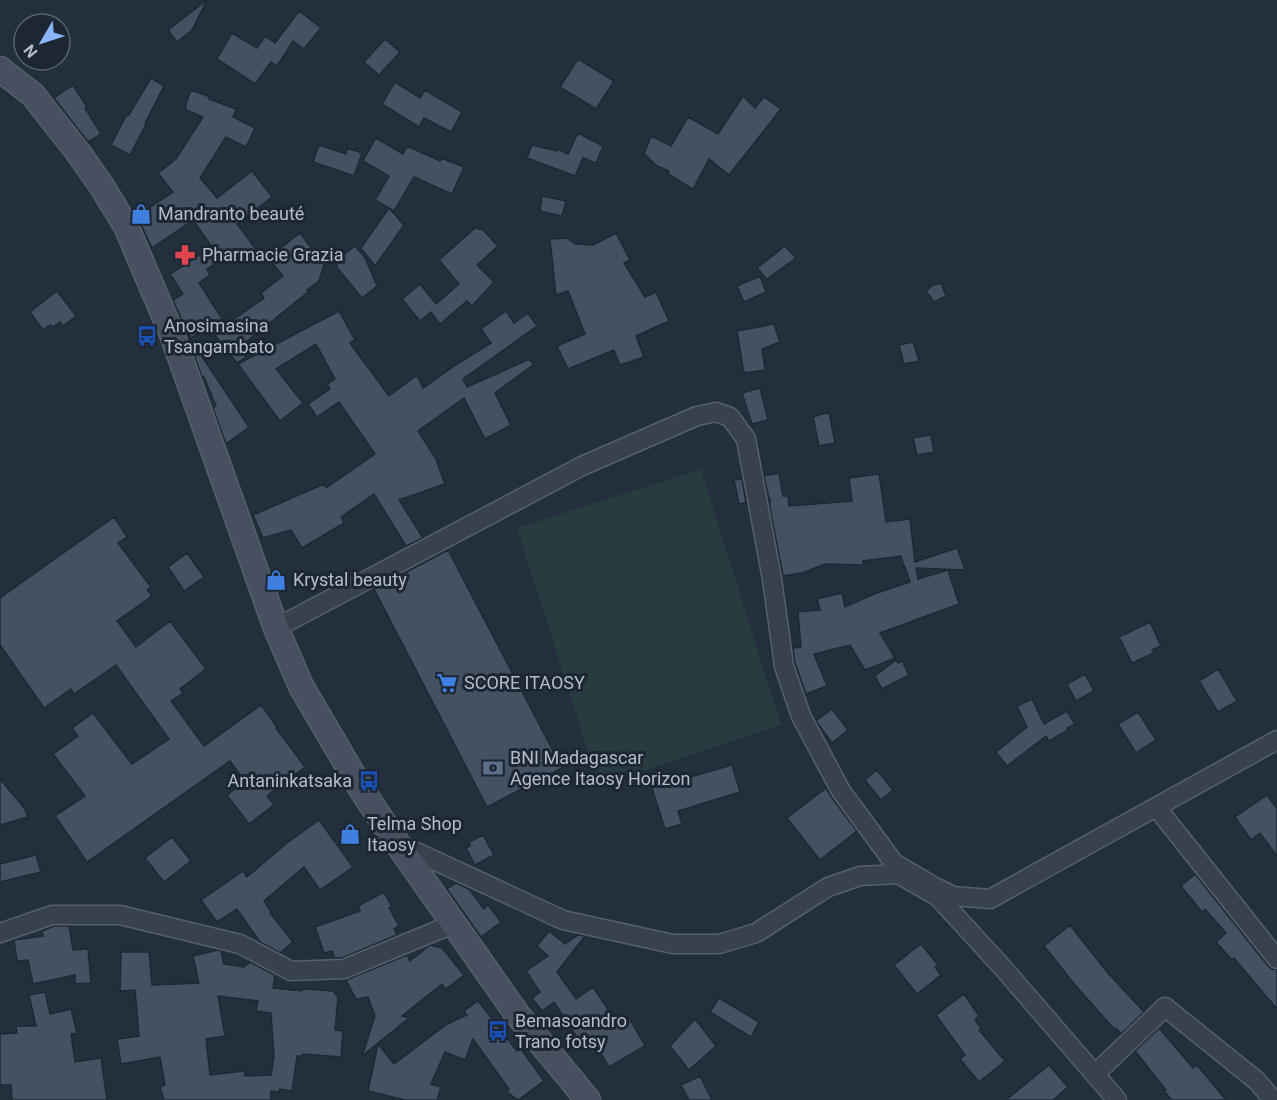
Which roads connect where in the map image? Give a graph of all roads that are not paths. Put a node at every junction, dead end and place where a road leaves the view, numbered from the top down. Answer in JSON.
{"nodes":[{"id":1,"x":0,"y":69,"type":"edge"},
{"id":2,"x":276,"y":628,"type":"junction"},
{"id":3,"x":1277,"y":740,"type":"edge"},
{"id":4,"x":1156,"y":807,"type":"junction"},
{"id":5,"x":397,"y":843,"type":"junction"},
{"id":6,"x":453,"y":924,"type":"junction"},
{"id":7,"x":0,"y":933,"type":"edge"},
{"id":8,"x":1277,"y":959,"type":"edge"},
{"id":9,"x":1095,"y":1074,"type":"junction"},
{"id":10,"x":588,"y":1100,"type":"edge"},
{"id":11,"x":1117,"y":1100,"type":"edge"},
{"id":12,"x":1273,"y":1100,"type":"edge"}],
"edges":[{"from":1,"to":2,"type":"street"},
{"from":2,"to":4,"type":"street"},
{"from":2,"to":5,"type":"street"},
{"from":3,"to":4,"type":"street"},
{"from":4,"to":8,"type":"street"},
{"from":5,"to":6,"type":"street"},
{"from":5,"to":9,"type":"street"},
{"from":6,"to":7,"type":"street"},
{"from":6,"to":10,"type":"street"},
{"from":9,"to":11,"type":"street"},
{"from":9,"to":12,"type":"street"}]}
